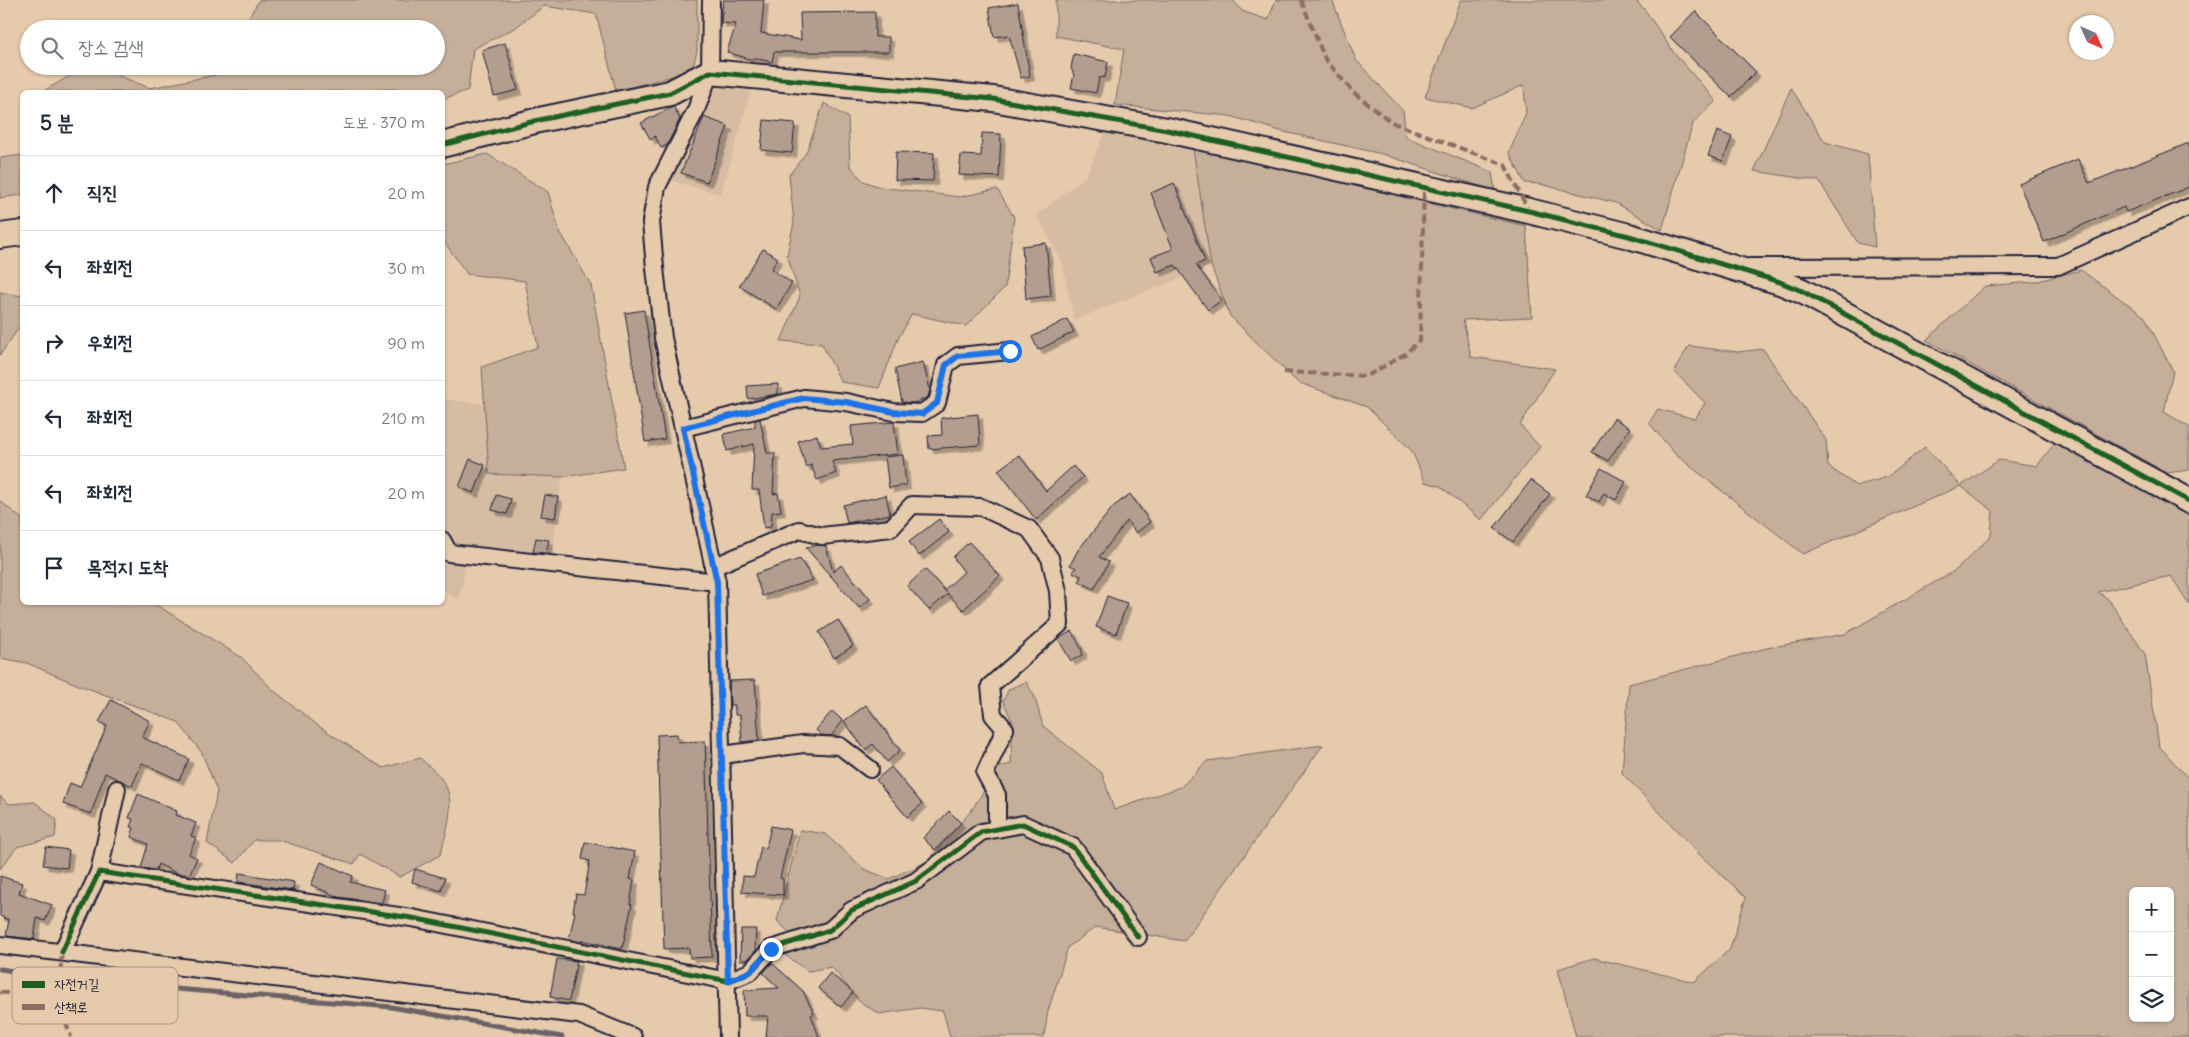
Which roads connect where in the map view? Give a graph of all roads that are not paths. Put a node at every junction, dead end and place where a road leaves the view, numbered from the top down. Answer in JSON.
{"nodes":[{"id":1,"x":711,"y":0,"type":"edge"},
{"id":2,"x":710,"y":72,"type":"junction"},
{"id":3,"x":445,"y":144,"type":"edge"},
{"id":4,"x":2189,"y":207,"type":"edge"},
{"id":5,"x":20,"y":233,"type":"edge"},
{"id":6,"x":0,"y":236,"type":"edge"},
{"id":7,"x":1732,"y":267,"type":"junction"},
{"id":8,"x":1010,"y":351,"type":"dead end"},
{"id":9,"x":683,"y":428,"type":"junction"},
{"id":10,"x":2189,"y":501,"type":"edge"},
{"id":11,"x":445,"y":546,"type":"edge"},
{"id":12,"x":715,"y":574,"type":"junction"},
{"id":13,"x":722,"y":755,"type":"junction"},
{"id":14,"x":870,"y":769,"type":"dead end"},
{"id":15,"x":117,"y":789,"type":"dead end"},
{"id":16,"x":996,"y":829,"type":"junction"},
{"id":17,"x":99,"y":872,"type":"junction"},
{"id":18,"x":1138,"y":937,"type":"dead end"},
{"id":19,"x":0,"y":945,"type":"edge"},
{"id":20,"x":62,"y":952,"type":"junction"},
{"id":21,"x":728,"y":981,"type":"junction"},
{"id":22,"x":633,"y":1037,"type":"edge"},
{"id":23,"x":728,"y":1037,"type":"edge"}],
"edges":[{"from":1,"to":2,"type":"street"},
{"from":2,"to":3,"type":"street"},
{"from":2,"to":7,"type":"street"},
{"from":2,"to":9,"type":"street"},
{"from":4,"to":7,"type":"street"},
{"from":5,"to":6,"type":"street"},
{"from":7,"to":10,"type":"street"},
{"from":8,"to":9,"type":"street"},
{"from":9,"to":12,"type":"street"},
{"from":11,"to":12,"type":"street"},
{"from":12,"to":13,"type":"street"},
{"from":12,"to":16,"type":"street"},
{"from":13,"to":14,"type":"street"},
{"from":13,"to":21,"type":"street"},
{"from":15,"to":17,"type":"street"},
{"from":16,"to":18,"type":"street"},
{"from":16,"to":21,"type":"street"},
{"from":17,"to":20,"type":"street"},
{"from":17,"to":21,"type":"street"},
{"from":19,"to":20,"type":"street"},
{"from":20,"to":22,"type":"street"},
{"from":21,"to":23,"type":"street"}]}
